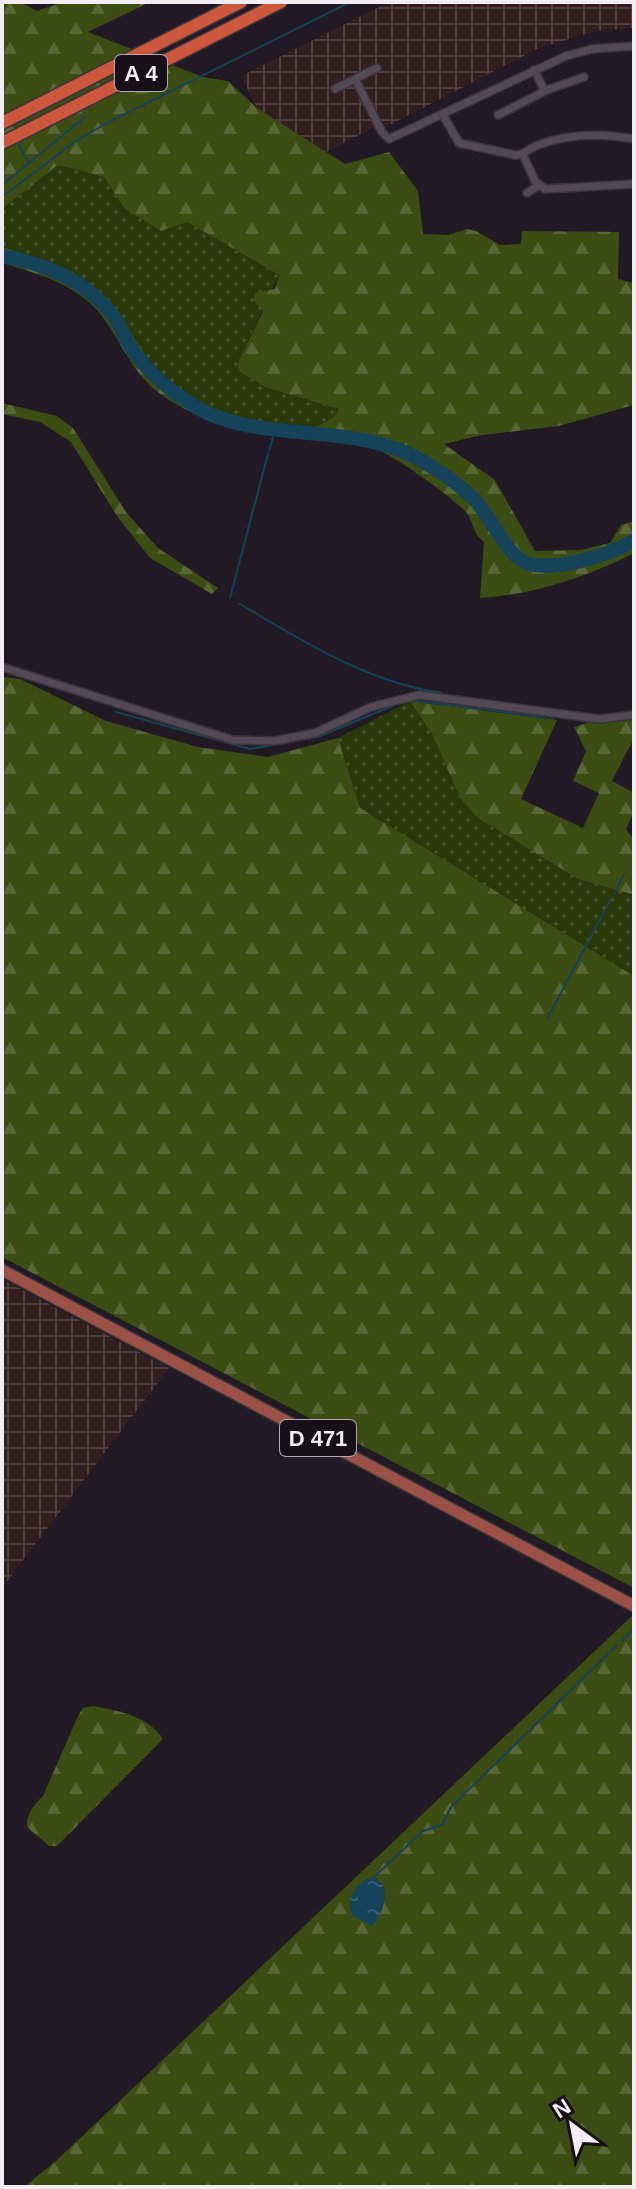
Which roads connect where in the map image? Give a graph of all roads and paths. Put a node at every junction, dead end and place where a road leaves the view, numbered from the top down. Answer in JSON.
{"nodes":[{"id":1,"x":241,"y":2,"type":"edge"},
{"id":2,"x":281,"y":2,"type":"edge"},
{"id":3,"x":634,"y":46,"type":"edge"},
{"id":4,"x":377,"y":68,"type":"dead end"},
{"id":5,"x":534,"y":70,"type":"junction"},
{"id":6,"x":584,"y":77,"type":"dead end"},
{"id":7,"x":355,"y":79,"type":"junction"},
{"id":8,"x":335,"y":89,"type":"dead end"},
{"id":9,"x":545,"y":91,"type":"junction"},
{"id":10,"x":443,"y":115,"type":"junction"},
{"id":11,"x":498,"y":115,"type":"dead end"},
{"id":12,"x":2,"y":123,"type":"edge"},
{"id":13,"x":634,"y":139,"type":"edge"},
{"id":14,"x":2,"y":143,"type":"edge"},
{"id":15,"x":523,"y":155,"type":"junction"},
{"id":16,"x":634,"y":184,"type":"edge"},
{"id":17,"x":538,"y":186,"type":"junction"},
{"id":18,"x":527,"y":193,"type":"dead end"},
{"id":19,"x":2,"y":667,"type":"edge"},
{"id":20,"x":634,"y":715,"type":"edge"},
{"id":21,"x":2,"y":1270,"type":"edge"},
{"id":22,"x":634,"y":1606,"type":"edge"}],
"edges":[{"from":1,"to":12,"type":"highway","number":"A 4"},
{"from":2,"to":14,"type":"highway","number":"A 4"},
{"from":3,"to":5,"type":"street"},
{"from":4,"to":7,"type":"street"},
{"from":5,"to":9,"type":"street"},
{"from":5,"to":10,"type":"street"},
{"from":6,"to":9,"type":"street"},
{"from":7,"to":8,"type":"street"},
{"from":7,"to":10,"type":"street"},
{"from":9,"to":11,"type":"street"},
{"from":10,"to":15,"type":"street"},
{"from":13,"to":15,"type":"street"},
{"from":15,"to":17,"type":"street"},
{"from":16,"to":17,"type":"street"},
{"from":17,"to":18,"type":"street"},
{"from":19,"to":20,"type":"street"},
{"from":21,"to":22,"type":"main road","number":"D 471"}]}
